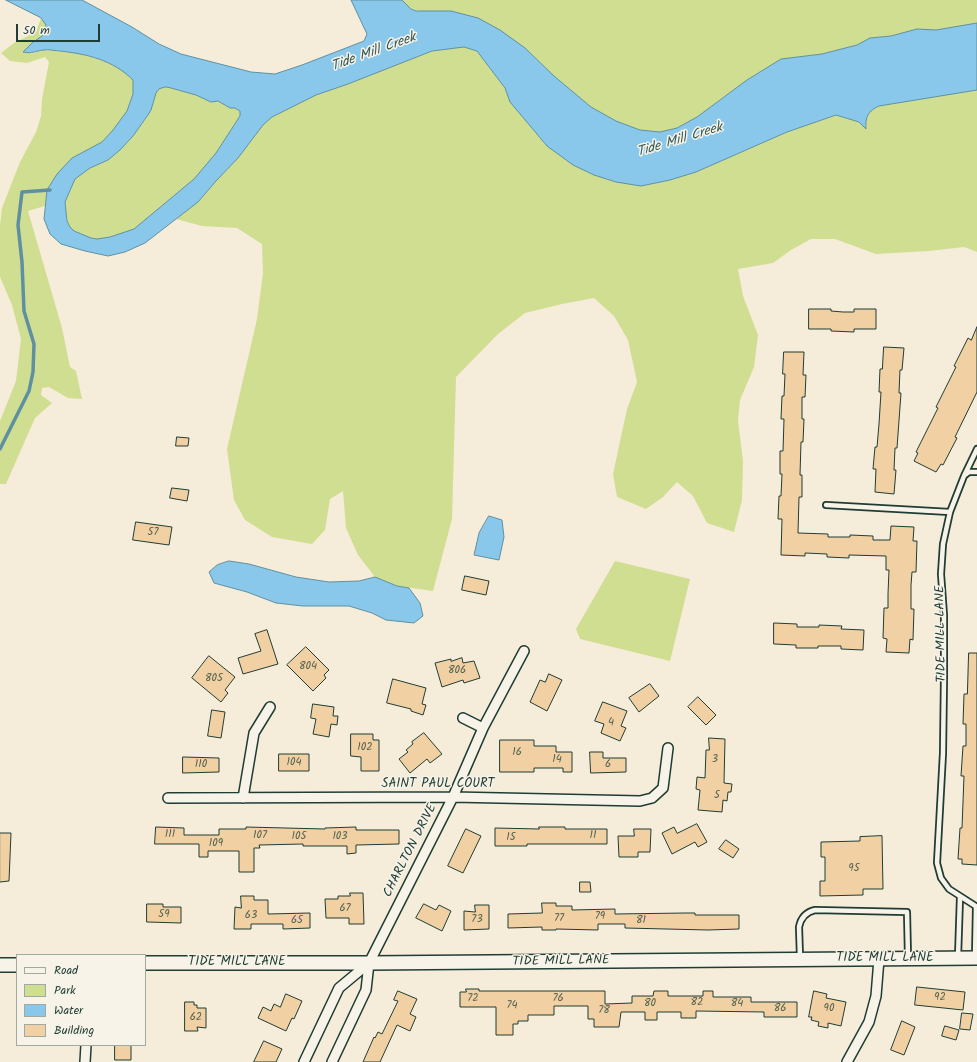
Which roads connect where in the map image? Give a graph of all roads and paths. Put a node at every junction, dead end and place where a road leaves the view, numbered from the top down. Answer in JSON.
{"nodes":[{"id":1,"x":977,"y":449,"type":"edge"},
{"id":2,"x":977,"y":472,"type":"edge"},
{"id":3,"x":964,"y":476,"type":"junction"},
{"id":4,"x":826,"y":505,"type":"dead end"},
{"id":5,"x":950,"y":512,"type":"junction"},
{"id":6,"x":524,"y":651,"type":"dead end"},
{"id":7,"x":270,"y":707,"type":"dead end"},
{"id":8,"x":463,"y":718,"type":"dead end"},
{"id":9,"x":483,"y":728,"type":"junction"},
{"id":10,"x":668,"y":748,"type":"dead end"},
{"id":11,"x":453,"y":797,"type":"junction"},
{"id":12,"x":168,"y":798,"type":"dead end"},
{"id":13,"x":242,"y":798,"type":"junction"},
{"id":14,"x":960,"y":897,"type":"junction"},
{"id":15,"x":976,"y":907,"type":"edge"},
{"id":16,"x":908,"y":958,"type":"junction"},
{"id":17,"x":958,"y":958,"type":"junction"},
{"id":18,"x":976,"y":958,"type":"edge"},
{"id":19,"x":800,"y":959,"type":"junction"},
{"id":20,"x":879,"y":959,"type":"junction"},
{"id":21,"x":146,"y":963,"type":"edge"},
{"id":22,"x":369,"y":963,"type":"junction"},
{"id":23,"x":0,"y":965,"type":"edge"},
{"id":24,"x":16,"y":965,"type":"edge"},
{"id":25,"x":86,"y":1046,"type":"edge"},
{"id":26,"x":85,"y":1062,"type":"edge"},
{"id":27,"x":304,"y":1062,"type":"edge"},
{"id":28,"x":332,"y":1062,"type":"edge"},
{"id":29,"x":847,"y":1062,"type":"edge"}],
"edges":[{"from":1,"to":3,"type":"lane","name":"TIDE MILL LANE"},
{"from":2,"to":3,"type":"lane"},
{"from":3,"to":5,"type":"lane","name":"TIDE MILL LANE"},
{"from":4,"to":5,"type":"lane"},
{"from":5,"to":14,"type":"lane","name":"TIDE MILL LANE"},
{"from":6,"to":9,"type":"street","name":"CHARLTON DRIVE"},
{"from":7,"to":13,"type":"street"},
{"from":8,"to":9,"type":"street"},
{"from":9,"to":11,"type":"street","name":"CHARLTON DRIVE"},
{"from":10,"to":11,"type":"street","name":"SAINT PAUL COURT"},
{"from":11,"to":13,"type":"street","name":"SAINT PAUL COURT"},
{"from":11,"to":22,"type":"street","name":"CHARLTON DRIVE"},
{"from":12,"to":13,"type":"street","name":"SAINT PAUL COURT"},
{"from":14,"to":15,"type":"lane","name":"TIDE MILL LANE"},
{"from":14,"to":17,"type":"lane"},
{"from":15,"to":18,"type":"lane"},
{"from":16,"to":17,"type":"street","name":"TIDE MILL LANE"},
{"from":16,"to":19,"type":"lane"},
{"from":16,"to":20,"type":"street","name":"TIDE MILL LANE"},
{"from":17,"to":18,"type":"street","name":"TIDE MILL LANE"},
{"from":19,"to":20,"type":"street","name":"TIDE MILL LANE"},
{"from":19,"to":22,"type":"street","name":"TIDE MILL LANE"},
{"from":20,"to":29,"type":"street"},
{"from":21,"to":22,"type":"street","name":"TIDE MILL LANE"},
{"from":22,"to":27,"type":"street","name":"CHARLTON DRIVE"},
{"from":22,"to":28,"type":"street","name":"CHARLTON DRIVE"},
{"from":23,"to":24,"type":"street"},
{"from":25,"to":26,"type":"street"}]}
